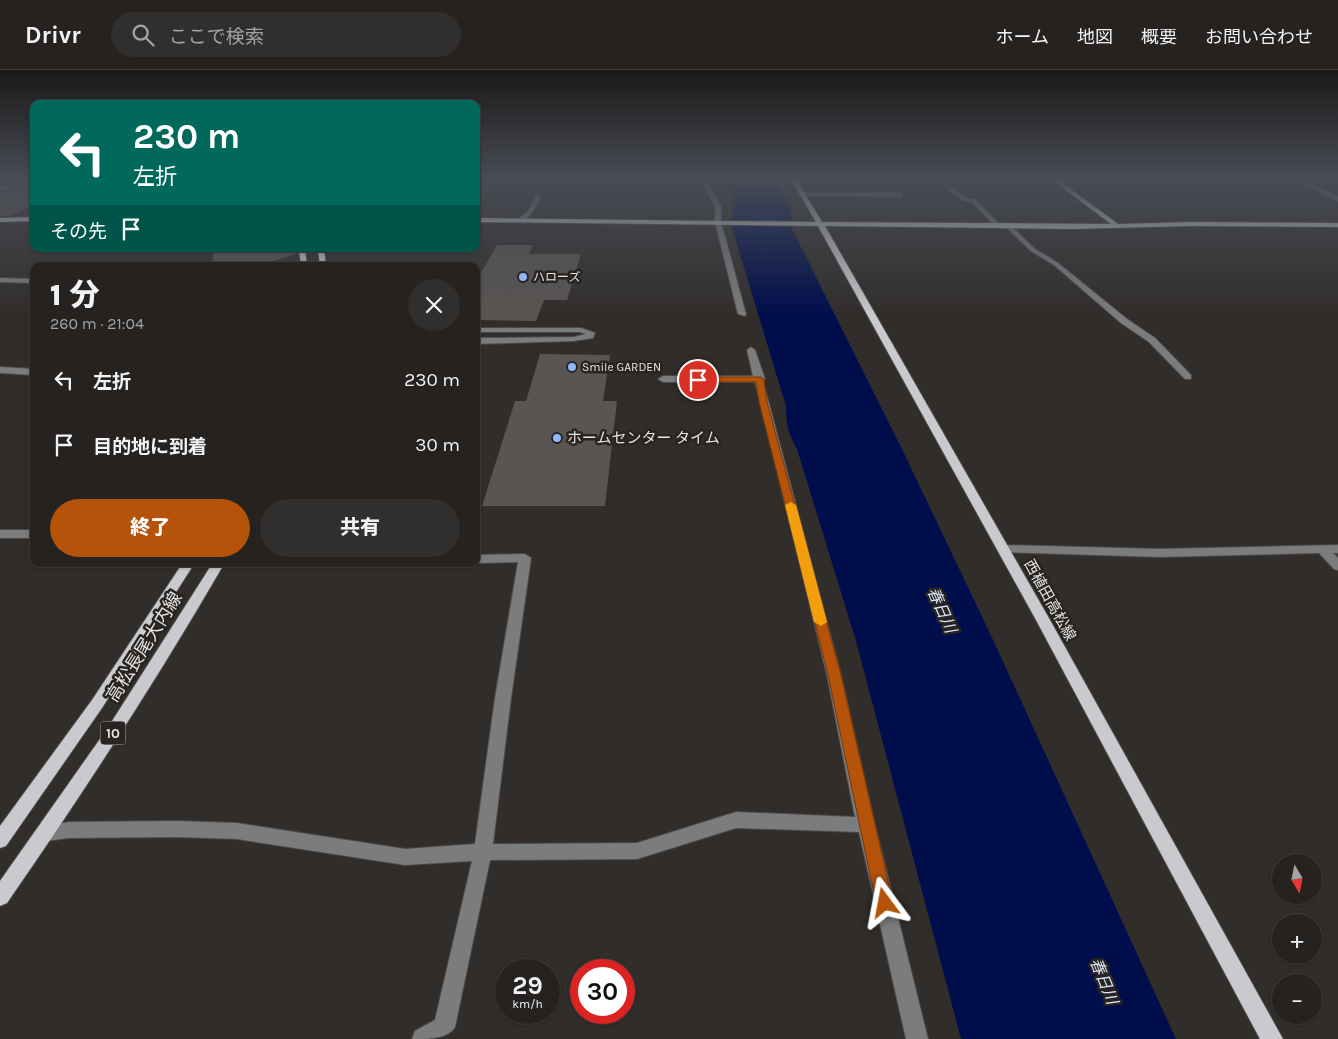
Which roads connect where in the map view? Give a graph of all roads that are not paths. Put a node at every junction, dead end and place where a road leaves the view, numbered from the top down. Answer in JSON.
{"nodes":[{"id":1,"x":722,"y":224,"type":"edge"},
{"id":2,"x":813,"y":224,"type":"edge"},
{"id":3,"x":888,"y":224,"type":"edge"},
{"id":4,"x":1115,"y":224,"type":"edge"},
{"id":5,"x":1338,"y":225,"type":"edge"},
{"id":6,"x":998,"y":226,"type":"joint"},
{"id":7,"x":1008,"y":226,"type":"junction"},
{"id":8,"x":1117,"y":226,"type":"junction"},
{"id":9,"x":0,"y":280,"type":"edge"},
{"id":10,"x":30,"y":281,"type":"edge"},
{"id":11,"x":742,"y":314,"type":"dead end"},
{"id":12,"x":480,"y":330,"type":"edge"},
{"id":13,"x":480,"y":340,"type":"edge"},
{"id":14,"x":750,"y":350,"type":"dead end"},
{"id":15,"x":0,"y":370,"type":"edge"},
{"id":16,"x":30,"y":372,"type":"edge"},
{"id":17,"x":1188,"y":377,"type":"dead end"},
{"id":18,"x":663,"y":379,"type":"dead end"},
{"id":19,"x":760,"y":379,"type":"junction"},
{"id":20,"x":0,"y":534,"type":"edge"},
{"id":21,"x":30,"y":534,"type":"edge"},
{"id":22,"x":1003,"y":549,"type":"junction"},
{"id":23,"x":1338,"y":549,"type":"edge"},
{"id":24,"x":1323,"y":550,"type":"junction"},
{"id":25,"x":480,"y":558,"type":"edge"},
{"id":26,"x":1338,"y":566,"type":"edge"},
{"id":27,"x":186,"y":567,"type":"edge"},
{"id":28,"x":216,"y":567,"type":"edge"},
{"id":29,"x":866,"y":825,"type":"junction"},
{"id":30,"x":46,"y":833,"type":"junction"},
{"id":31,"x":0,"y":840,"type":"edge"},
{"id":32,"x":483,"y":852,"type":"junction"},
{"id":33,"x":0,"y":897,"type":"edge"},
{"id":34,"x":423,"y":1039,"type":"edge"},
{"id":35,"x":917,"y":1039,"type":"edge"},
{"id":36,"x":1272,"y":1039,"type":"edge"}],
"edges":[{"from":1,"to":11,"type":"street"},
{"from":2,"to":22,"type":"main road","name":"西植田高松線"},
{"from":3,"to":6,"type":"main road"},
{"from":4,"to":8,"type":"main road"},
{"from":5,"to":8,"type":"main road"},
{"from":6,"to":7,"type":"main road"},
{"from":7,"to":8,"type":"main road"},
{"from":7,"to":17,"type":"street"},
{"from":9,"to":10,"type":"street"},
{"from":12,"to":13,"type":"street"},
{"from":14,"to":19,"type":"street"},
{"from":15,"to":16,"type":"street"},
{"from":18,"to":19,"type":"street"},
{"from":19,"to":29,"type":"street"},
{"from":20,"to":21,"type":"street"},
{"from":22,"to":24,"type":"street"},
{"from":22,"to":36,"type":"main road","name":"西植田高松線"},
{"from":23,"to":24,"type":"street"},
{"from":24,"to":26,"type":"street"},
{"from":25,"to":32,"type":"street"},
{"from":27,"to":31,"type":"main road","name":"高松長尾大内線","number":"10"},
{"from":28,"to":30,"type":"main road","name":"高松長尾大内線","number":"10"},
{"from":29,"to":32,"type":"street"},
{"from":29,"to":35,"type":"street"},
{"from":30,"to":32,"type":"street"},
{"from":30,"to":33,"type":"main road","name":"高松長尾大内線","number":"10"},
{"from":32,"to":34,"type":"street"}]}
